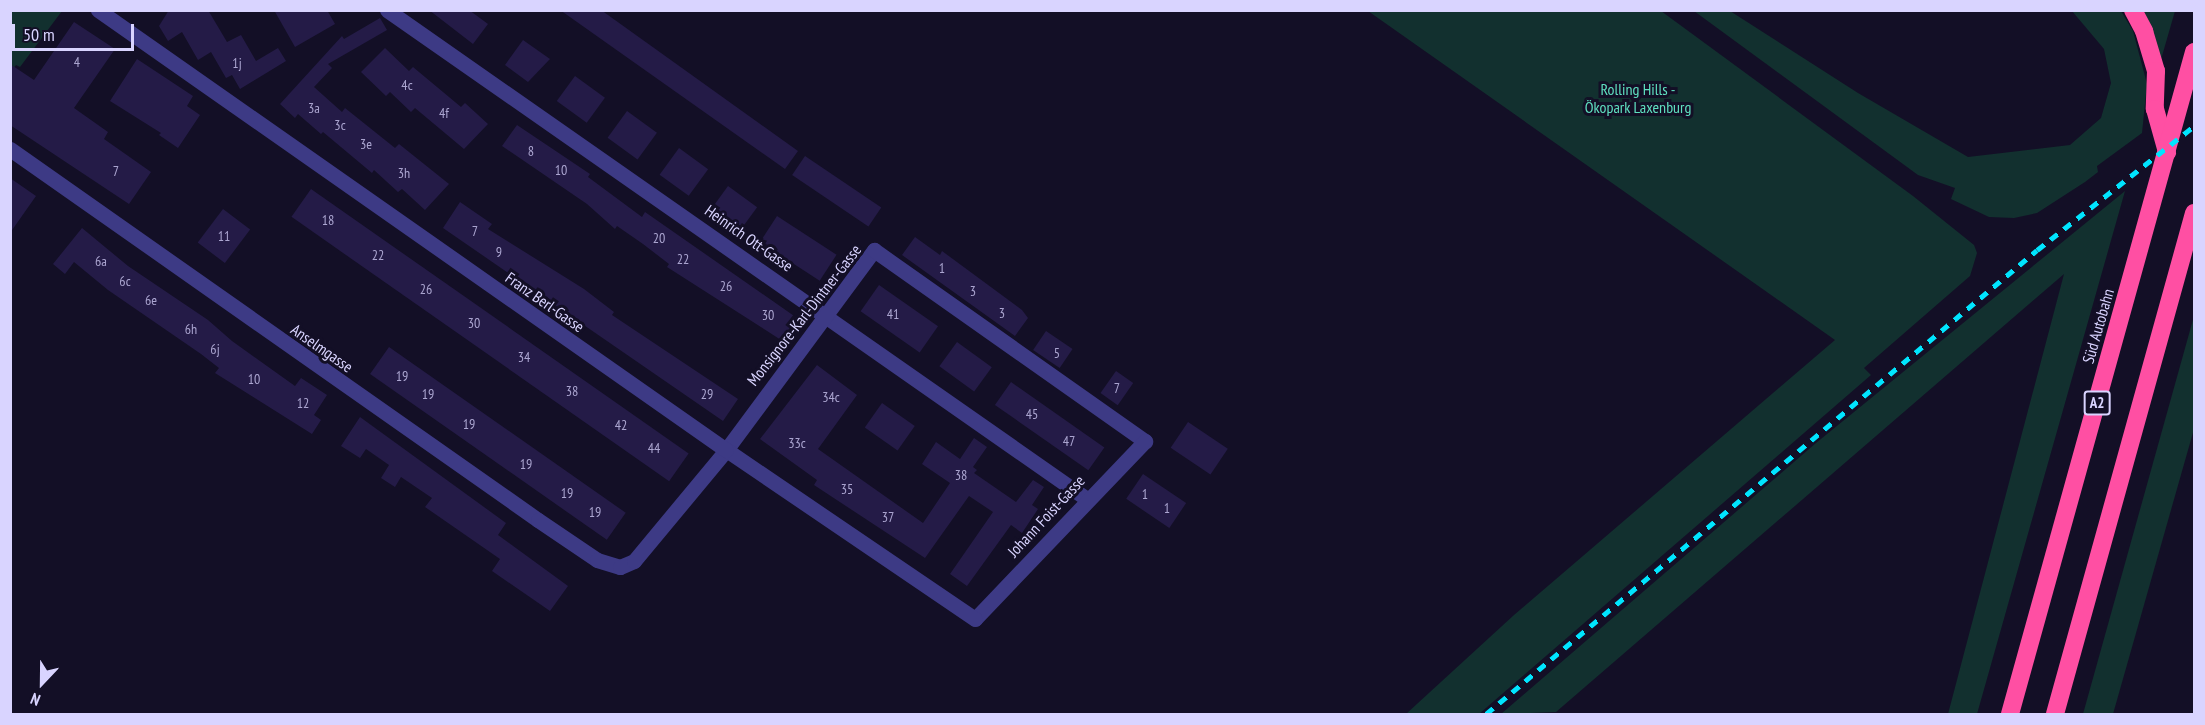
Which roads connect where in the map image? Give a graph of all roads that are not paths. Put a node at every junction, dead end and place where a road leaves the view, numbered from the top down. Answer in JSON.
{"nodes":[{"id":1,"x":98,"y":10,"type":"edge"},
{"id":2,"x":387,"y":10,"type":"edge"},
{"id":3,"x":2133,"y":10,"type":"edge"},
{"id":4,"x":2194,"y":52,"type":"edge"},
{"id":5,"x":10,"y":149,"type":"edge"},
{"id":6,"x":2167,"y":153,"type":"junction"},
{"id":7,"x":2194,"y":213,"type":"edge"},
{"id":8,"x":826,"y":314,"type":"junction"},
{"id":9,"x":1145,"y":441,"type":"joint"},
{"id":10,"x":726,"y":450,"type":"junction"},
{"id":11,"x":1087,"y":499,"type":"junction"},
{"id":12,"x":620,"y":567,"type":"joint"},
{"id":13,"x":975,"y":619,"type":"joint"},
{"id":14,"x":2010,"y":714,"type":"edge"},
{"id":15,"x":2055,"y":714,"type":"edge"}],
"edges":[{"from":1,"to":10,"type":"street","name":"Franz Berl-Gasse"},
{"from":2,"to":8,"type":"street","name":"Heinrich Ott-Gasse"},
{"from":3,"to":6,"type":"highway"},
{"from":4,"to":6,"type":"highway","name":"Süd Autobahn","number":"A2"},
{"from":5,"to":12,"type":"street","name":"Anselmgasse"},
{"from":6,"to":14,"type":"highway","name":"Süd Autobahn","number":"A2"},
{"from":7,"to":15,"type":"highway"},
{"from":8,"to":9,"type":"street","name":"Monsignore-Karl-Dintner-Gasse"},
{"from":8,"to":10,"type":"street","name":"Monsignore-Karl-Dintner-Gasse"},
{"from":8,"to":11,"type":"street","name":"Heinrich Ott-Gasse"},
{"from":9,"to":11,"type":"street","name":"Johann Foist-Gasse"},
{"from":10,"to":12,"type":"street","name":"Monsignore-Karl-Dintner-Gasse"},
{"from":10,"to":13,"type":"street","name":"Franz Berl-Gasse"},
{"from":11,"to":13,"type":"street","name":"Johann Foist-Gasse"}]}
